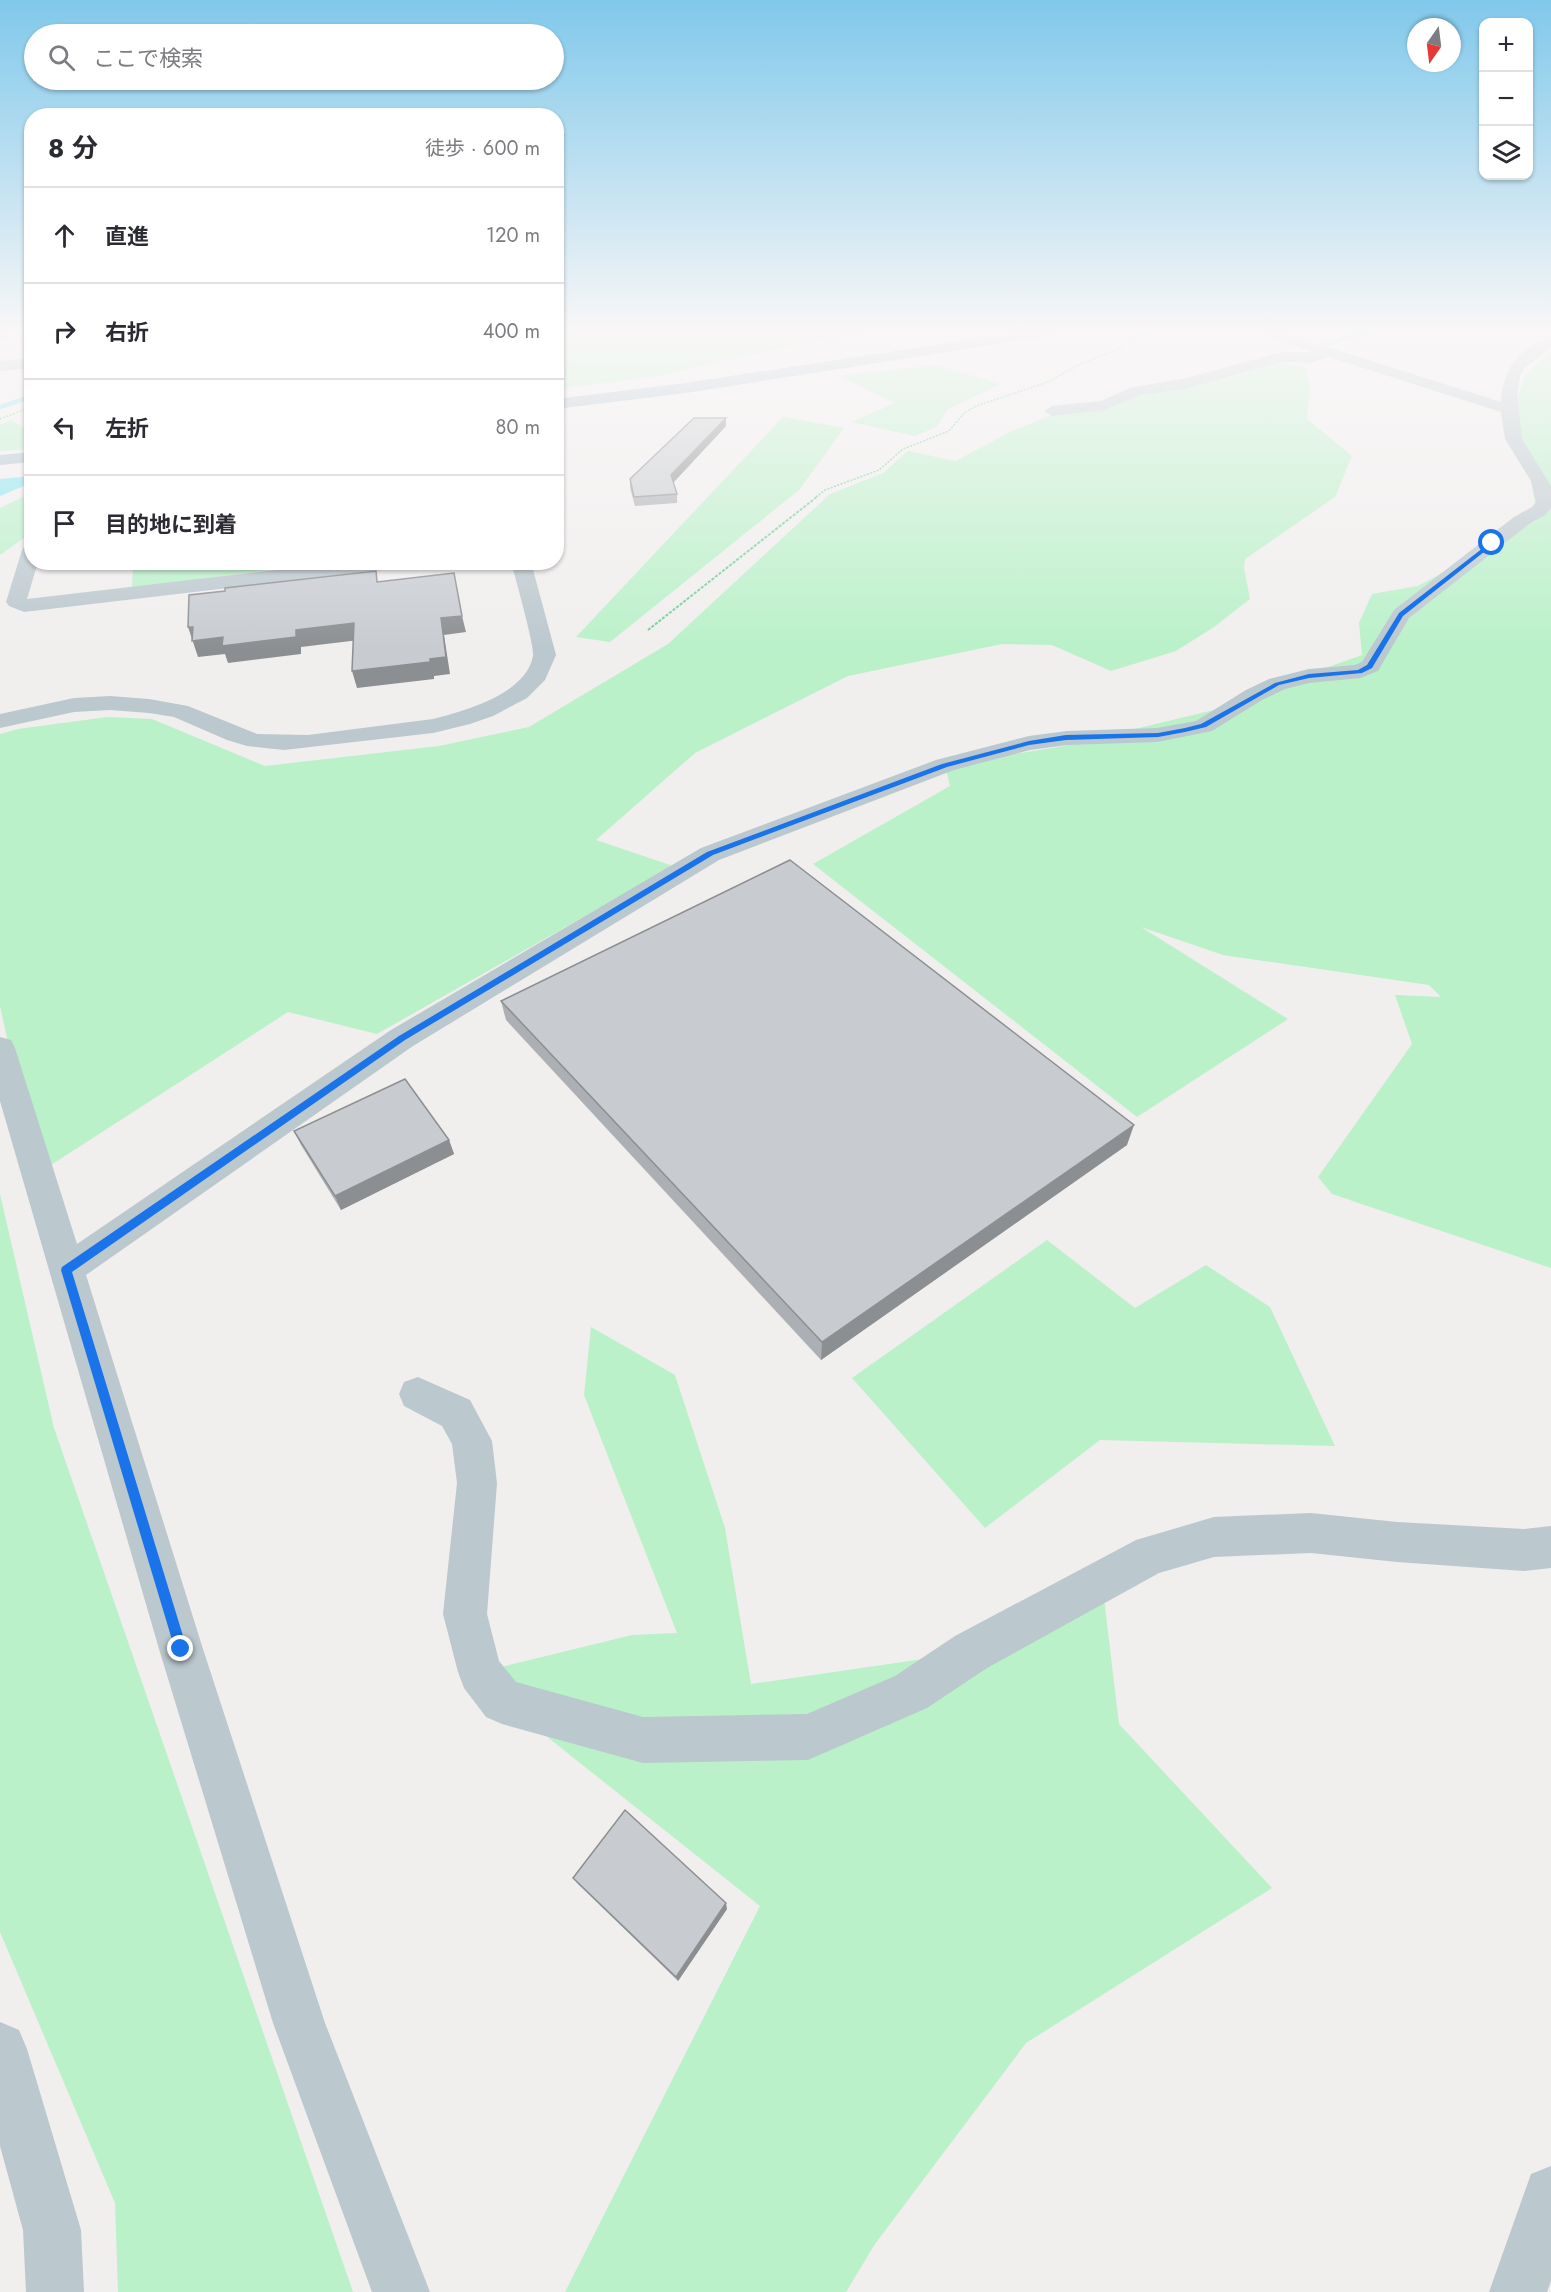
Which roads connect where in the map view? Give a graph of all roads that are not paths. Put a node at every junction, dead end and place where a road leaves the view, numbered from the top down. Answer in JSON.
{"nodes":[{"id":1,"x":1511,"y":435,"type":"edge"},
{"id":2,"x":24,"y":458,"type":"edge"},
{"id":3,"x":0,"y":460,"type":"edge"},
{"id":4,"x":26,"y":570,"type":"edge"},
{"id":5,"x":330,"y":570,"type":"edge"},
{"id":6,"x":523,"y":570,"type":"edge"},
{"id":7,"x":0,"y":721,"type":"edge"},
{"id":8,"x":0,"y":1048,"type":"edge"},
{"id":9,"x":66,"y":1270,"type":"junction"},
{"id":10,"x":418,"y":1394,"type":"dead end"},
{"id":11,"x":1551,"y":1547,"type":"edge"},
{"id":12,"x":0,"y":2049,"type":"edge"},
{"id":13,"x":1551,"y":2194,"type":"edge"},
{"id":14,"x":55,"y":2292,"type":"edge"},
{"id":15,"x":401,"y":2292,"type":"edge"},
{"id":16,"x":1518,"y":2292,"type":"edge"}],
"edges":[{"from":1,"to":9,"type":"street"},
{"from":2,"to":3,"type":"main road"},
{"from":4,"to":5,"type":"street"},
{"from":6,"to":7,"type":"street"},
{"from":8,"to":9,"type":"street"},
{"from":9,"to":15,"type":"street"},
{"from":10,"to":11,"type":"street"},
{"from":12,"to":14,"type":"street"},
{"from":13,"to":16,"type":"street"}]}
